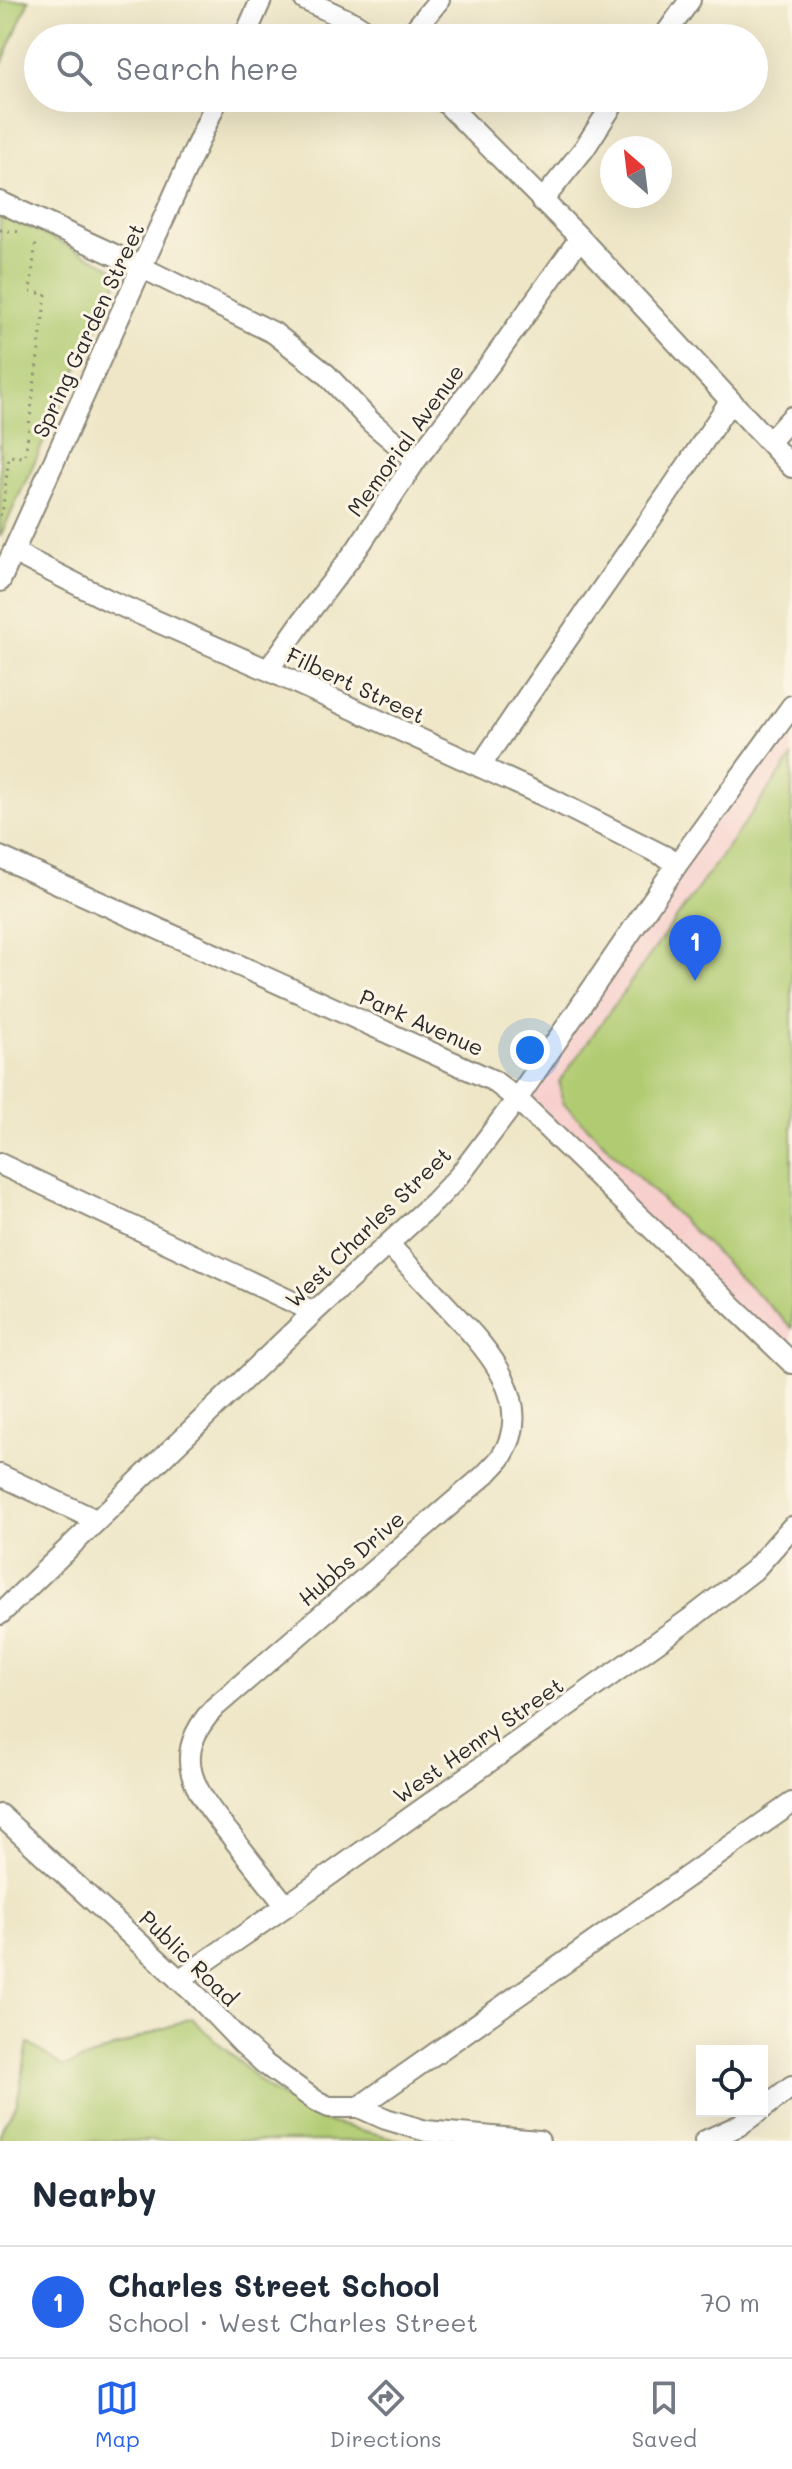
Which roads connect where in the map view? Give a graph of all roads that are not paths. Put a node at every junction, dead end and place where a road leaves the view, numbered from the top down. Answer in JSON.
{"nodes":[{"id":1,"x":261,"y":0,"type":"edge"},
{"id":2,"x":305,"y":0,"type":"edge"},
{"id":3,"x":439,"y":0,"type":"edge"},
{"id":4,"x":690,"y":0,"type":"edge"},
{"id":5,"x":250,"y":24,"type":"edge"},
{"id":6,"x":356,"y":24,"type":"edge"},
{"id":7,"x":419,"y":24,"type":"edge"},
{"id":8,"x":673,"y":24,"type":"edge"},
{"id":9,"x":212,"y":112,"type":"edge"},
{"id":10,"x":455,"y":112,"type":"edge"},
{"id":11,"x":608,"y":112,"type":"edge"},
{"id":12,"x":542,"y":201,"type":"junction"},
{"id":13,"x":0,"y":202,"type":"edge"},
{"id":14,"x":580,"y":238,"type":"junction"},
{"id":15,"x":143,"y":268,"type":"junction"},
{"id":16,"x":730,"y":401,"type":"junction"},
{"id":17,"x":792,"y":417,"type":"edge"},
{"id":18,"x":769,"y":442,"type":"junction"},
{"id":19,"x":416,"y":460,"type":"junction"},
{"id":20,"x":792,"y":467,"type":"edge"},
{"id":21,"x":13,"y":552,"type":"junction"},
{"id":22,"x":0,"y":581,"type":"edge"},
{"id":23,"x":268,"y":670,"type":"junction"},
{"id":24,"x":792,"y":706,"type":"edge"},
{"id":25,"x":480,"y":767,"type":"junction"},
{"id":26,"x":0,"y":857,"type":"edge"},
{"id":27,"x":678,"y":863,"type":"junction"},
{"id":28,"x":517,"y":1099,"type":"junction"},
{"id":29,"x":0,"y":1164,"type":"edge"},
{"id":30,"x":389,"y":1245,"type":"junction"},
{"id":31,"x":314,"y":1312,"type":"junction"},
{"id":32,"x":792,"y":1363,"type":"edge"},
{"id":33,"x":0,"y":1475,"type":"edge"},
{"id":34,"x":96,"y":1520,"type":"junction"},
{"id":35,"x":792,"y":1527,"type":"edge"},
{"id":36,"x":0,"y":1614,"type":"edge"},
{"id":37,"x":792,"y":1803,"type":"edge"},
{"id":38,"x":0,"y":1815,"type":"edge"},
{"id":39,"x":286,"y":1906,"type":"junction"},
{"id":40,"x":179,"y":1980,"type":"junction"},
{"id":41,"x":792,"y":2086,"type":"edge"},
{"id":42,"x":768,"y":2104,"type":"edge"},
{"id":43,"x":359,"y":2107,"type":"junction"},
{"id":44,"x":750,"y":2117,"type":"edge"},
{"id":45,"x":539,"y":2141,"type":"edge"},
{"id":46,"x":705,"y":2141,"type":"edge"}],
"edges":[{"from":1,"to":5,"type":"street"},
{"from":2,"to":6,"type":"street"},
{"from":3,"to":7,"type":"street"},
{"from":4,"to":8,"type":"street"},
{"from":9,"to":15,"type":"street","name":"Spring Garden Street"},
{"from":10,"to":12,"type":"street"},
{"from":11,"to":12,"type":"street"},
{"from":12,"to":14,"type":"street"},
{"from":13,"to":15,"type":"street"},
{"from":14,"to":16,"type":"street"},
{"from":14,"to":19,"type":"street","name":"Memorial Avenue"},
{"from":15,"to":19,"type":"street"},
{"from":15,"to":21,"type":"street","name":"Spring Garden Street"},
{"from":16,"to":18,"type":"street"},
{"from":16,"to":25,"type":"street"},
{"from":17,"to":18,"type":"street"},
{"from":18,"to":20,"type":"street"},
{"from":19,"to":23,"type":"street","name":"Memorial Avenue"},
{"from":21,"to":22,"type":"street","name":"Spring Garden Street"},
{"from":21,"to":23,"type":"street","name":"Filbert Street"},
{"from":23,"to":25,"type":"street","name":"Filbert Street"},
{"from":24,"to":27,"type":"street","name":"West Charles Street"},
{"from":25,"to":27,"type":"street","name":"Filbert Street"},
{"from":26,"to":28,"type":"street","name":"Park Avenue"},
{"from":27,"to":28,"type":"street","name":"West Charles Street"},
{"from":28,"to":30,"type":"street","name":"West Charles Street"},
{"from":28,"to":32,"type":"street","name":"Park Avenue"},
{"from":29,"to":31,"type":"street"},
{"from":30,"to":31,"type":"street","name":"West Charles Street"},
{"from":30,"to":39,"type":"street","name":"Hubbs Drive"},
{"from":31,"to":34,"type":"street","name":"West Charles Street"},
{"from":33,"to":34,"type":"street"},
{"from":34,"to":36,"type":"street","name":"West Charles Street"},
{"from":35,"to":39,"type":"street","name":"West Henry Street"},
{"from":37,"to":43,"type":"street"},
{"from":38,"to":40,"type":"street","name":"Public Road"},
{"from":39,"to":40,"type":"street","name":"West Henry Street"},
{"from":40,"to":43,"type":"street","name":"Public Road"},
{"from":41,"to":42,"type":"street"},
{"from":43,"to":45,"type":"street","name":"Public Road"},
{"from":44,"to":46,"type":"street"}]}
